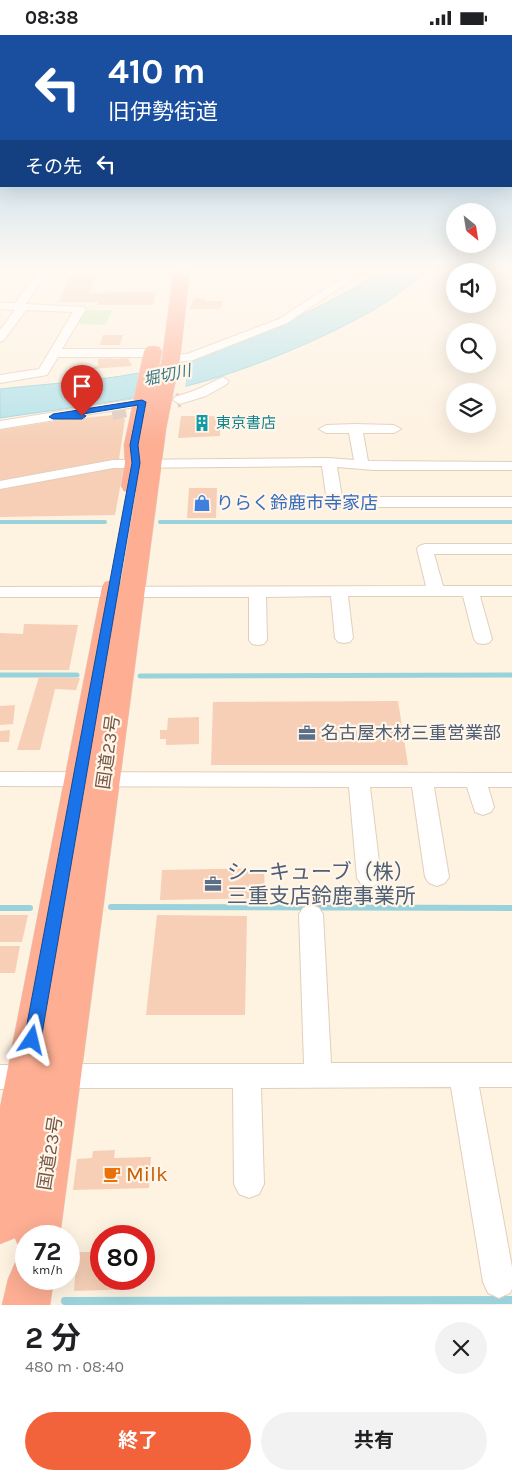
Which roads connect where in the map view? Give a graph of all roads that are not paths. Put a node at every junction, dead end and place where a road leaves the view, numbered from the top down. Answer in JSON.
{"nodes":[{"id":1,"x":69,"y":328,"type":"edge"},
{"id":2,"x":172,"y":328,"type":"edge"},
{"id":3,"x":264,"y":328,"type":"edge"},
{"id":4,"x":54,"y":353,"type":"junction"},
{"id":5,"x":153,"y":353,"type":"joint"},
{"id":6,"x":170,"y":362,"type":"junction"},
{"id":7,"x":0,"y":379,"type":"edge"},
{"id":8,"x":224,"y":381,"type":"dead end"},
{"id":9,"x":157,"y":399,"type":"junction"},
{"id":10,"x":112,"y":413,"type":"tunnel mouth"},
{"id":11,"x":53,"y":417,"type":"junction"},
{"id":12,"x":0,"y":425,"type":"edge"},
{"id":13,"x":355,"y":428,"type":"junction"},
{"id":14,"x":326,"y":429,"type":"dead end"},
{"id":15,"x":394,"y":429,"type":"dead end"},
{"id":16,"x":144,"y":462,"type":"junction"},
{"id":17,"x":329,"y":462,"type":"junction"},
{"id":18,"x":362,"y":465,"type":"junction"},
{"id":19,"x":512,"y":466,"type":"edge"},
{"id":20,"x":0,"y":485,"type":"edge"},
{"id":21,"x":512,"y":502,"type":"edge"},
{"id":22,"x":512,"y":549,"type":"edge"},
{"id":23,"x":122,"y":591,"type":"junction"},
{"id":24,"x":257,"y":591,"type":"junction"},
{"id":25,"x":339,"y":591,"type":"junction"},
{"id":26,"x":436,"y":591,"type":"junction"},
{"id":27,"x":470,"y":591,"type":"junction"},
{"id":28,"x":512,"y":591,"type":"edge"},
{"id":29,"x":0,"y":592,"type":"edge"},
{"id":30,"x":344,"y":638,"type":"dead end"},
{"id":31,"x":484,"y":639,"type":"dead end"},
{"id":32,"x":258,"y":640,"type":"dead end"},
{"id":33,"x":0,"y":779,"type":"edge"},
{"id":34,"x":92,"y":779,"type":"junction"},
{"id":35,"x":359,"y":779,"type":"junction"},
{"id":36,"x":422,"y":780,"type":"junction"},
{"id":37,"x":476,"y":780,"type":"junction"},
{"id":38,"x":512,"y":780,"type":"edge"},
{"id":39,"x":483,"y":807,"type":"dead end"},
{"id":40,"x":437,"y":877,"type":"dead end"},
{"id":41,"x":369,"y":878,"type":"dead end"},
{"id":42,"x":311,"y":914,"type":"dead end"},
{"id":43,"x":318,"y":1075,"type":"junction"},
{"id":44,"x":463,"y":1075,"type":"junction"},
{"id":45,"x":512,"y":1075,"type":"edge"},
{"id":46,"x":62,"y":1076,"type":"junction"},
{"id":47,"x":247,"y":1076,"type":"junction"},
{"id":48,"x":13,"y":1077,"type":"edge"},
{"id":49,"x":249,"y":1184,"type":"dead end"},
{"id":50,"x":0,"y":1222,"type":"edge"},
{"id":51,"x":39,"y":1225,"type":"edge"},
{"id":52,"x":500,"y":1282,"type":"dead end"},
{"id":53,"x":29,"y":1290,"type":"edge"},
{"id":54,"x":26,"y":1305,"type":"edge"}],
"edges":[{"from":1,"to":4,"type":"street"},
{"from":2,"to":6,"type":"highway","name":"国道23号"},
{"from":3,"to":6,"type":"street"},
{"from":4,"to":5,"type":"street"},
{"from":4,"to":7,"type":"street"},
{"from":5,"to":9,"type":"highway","name":"国道23号"},
{"from":6,"to":9,"type":"highway","name":"国道23号"},
{"from":8,"to":9,"type":"street"},
{"from":9,"to":11,"type":"street"},
{"from":9,"to":16,"type":"highway","name":"国道23号"},
{"from":10,"to":11,"type":"street"},
{"from":11,"to":12,"type":"street"},
{"from":13,"to":14,"type":"street"},
{"from":13,"to":15,"type":"street"},
{"from":13,"to":18,"type":"street"},
{"from":16,"to":17,"type":"street"},
{"from":16,"to":20,"type":"street"},
{"from":16,"to":23,"type":"highway","name":"国道23号"},
{"from":17,"to":18,"type":"street"},
{"from":17,"to":21,"type":"street"},
{"from":18,"to":19,"type":"street"},
{"from":22,"to":26,"type":"street"},
{"from":23,"to":24,"type":"street"},
{"from":23,"to":29,"type":"street"},
{"from":23,"to":34,"type":"highway","name":"国道23号"},
{"from":24,"to":25,"type":"street"},
{"from":24,"to":32,"type":"street"},
{"from":25,"to":26,"type":"street"},
{"from":25,"to":30,"type":"street"},
{"from":26,"to":27,"type":"street"},
{"from":27,"to":28,"type":"street"},
{"from":27,"to":31,"type":"street"},
{"from":33,"to":34,"type":"street"},
{"from":34,"to":35,"type":"street"},
{"from":34,"to":46,"type":"highway","name":"国道23号"},
{"from":34,"to":48,"type":"highway","name":"国道23号"},
{"from":35,"to":36,"type":"street"},
{"from":35,"to":41,"type":"street"},
{"from":36,"to":37,"type":"street"},
{"from":36,"to":40,"type":"street"},
{"from":37,"to":38,"type":"street"},
{"from":37,"to":39,"type":"street"},
{"from":42,"to":43,"type":"street"},
{"from":43,"to":44,"type":"street"},
{"from":43,"to":47,"type":"street"},
{"from":44,"to":45,"type":"street"},
{"from":44,"to":52,"type":"street"},
{"from":46,"to":47,"type":"street"},
{"from":46,"to":51,"type":"highway","name":"国道23号"},
{"from":47,"to":49,"type":"street"},
{"from":48,"to":50,"type":"highway","name":"国道23号"},
{"from":53,"to":54,"type":"highway"}]}
